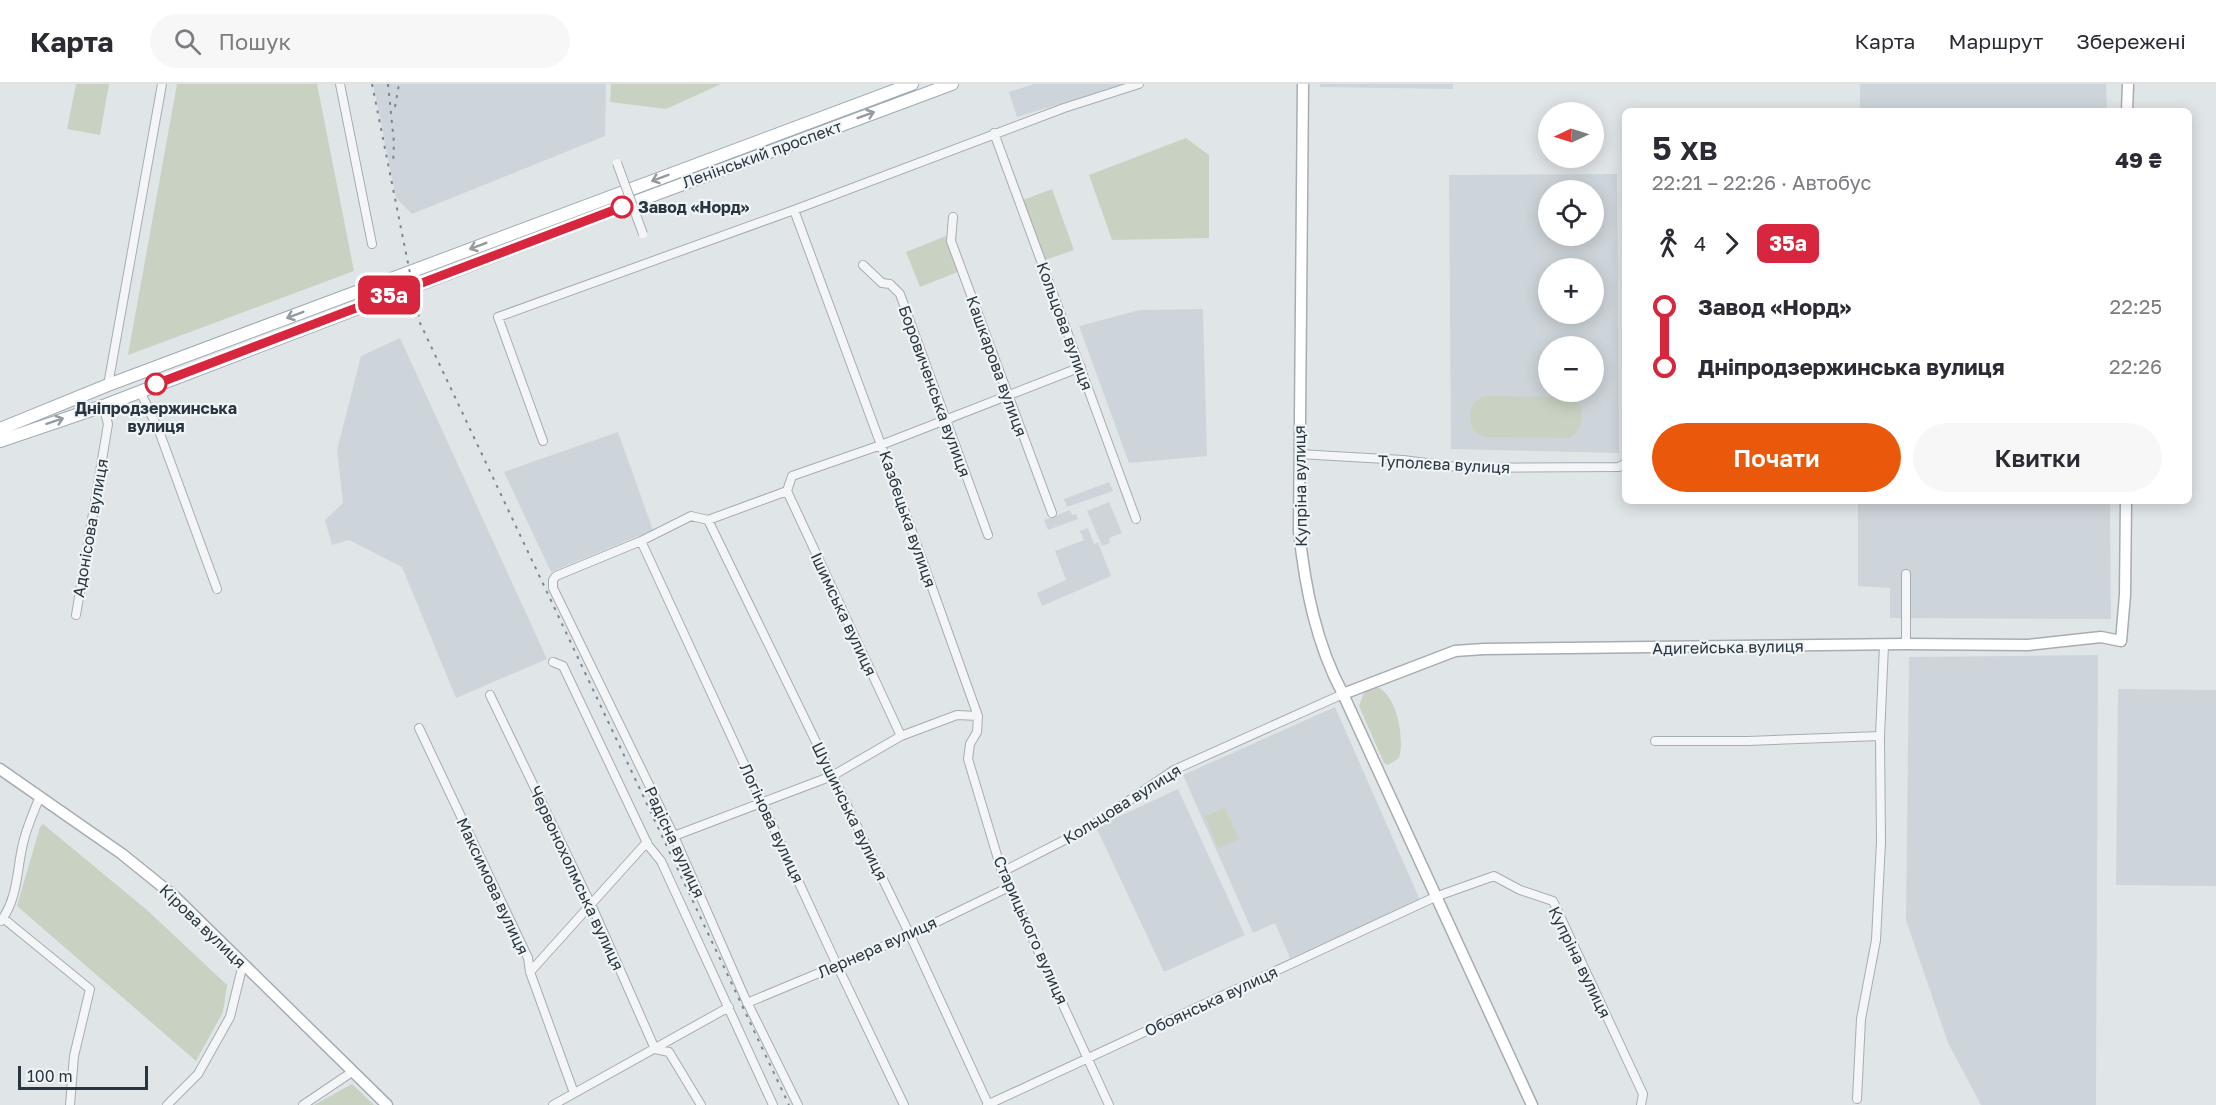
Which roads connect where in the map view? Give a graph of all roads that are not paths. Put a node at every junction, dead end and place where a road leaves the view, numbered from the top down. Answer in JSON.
{"nodes":[{"id":1,"x":162,"y":84,"type":"edge"},
{"id":2,"x":340,"y":84,"type":"edge"},
{"id":3,"x":912,"y":84,"type":"edge"},
{"id":4,"x":952,"y":84,"type":"edge"},
{"id":5,"x":1139,"y":84,"type":"edge"},
{"id":6,"x":1303,"y":84,"type":"edge"},
{"id":7,"x":2128,"y":84,"type":"edge"},
{"id":8,"x":2127,"y":108,"type":"edge"},
{"id":9,"x":994,"y":134,"type":"junction"},
{"id":10,"x":617,"y":163,"type":"dead end"},
{"id":11,"x":794,"y":210,"type":"junction"},
{"id":12,"x":952,"y":217,"type":"dead end"},
{"id":13,"x":644,"y":234,"type":"dead end"},
{"id":14,"x":372,"y":244,"type":"dead end"},
{"id":15,"x":862,"y":265,"type":"dead end"},
{"id":16,"x":1080,"y":367,"type":"junction"},
{"id":17,"x":110,"y":384,"type":"junction"},
{"id":18,"x":140,"y":391,"type":"junction"},
{"id":19,"x":1008,"y":397,"type":"junction"},
{"id":20,"x":119,"y":399,"type":"junction"},
{"id":21,"x":103,"y":406,"type":"junction"},
{"id":22,"x":946,"y":420,"type":"junction"},
{"id":23,"x":0,"y":429,"type":"edge"},
{"id":24,"x":0,"y":441,"type":"edge"},
{"id":25,"x":543,"y":441,"type":"dead end"},
{"id":26,"x":881,"y":445,"type":"junction"},
{"id":27,"x":1299,"y":454,"type":"junction"},
{"id":28,"x":1622,"y":465,"type":"edge"},
{"id":29,"x":787,"y":491,"type":"junction"},
{"id":30,"x":2126,"y":504,"type":"edge"},
{"id":31,"x":1052,"y":513,"type":"dead end"},
{"id":32,"x":1136,"y":519,"type":"dead end"},
{"id":33,"x":708,"y":520,"type":"junction"},
{"id":34,"x":988,"y":535,"type":"dead end"},
{"id":35,"x":641,"y":541,"type":"junction"},
{"id":36,"x":1906,"y":574,"type":"dead end"},
{"id":37,"x":217,"y":589,"type":"dead end"},
{"id":38,"x":75,"y":615,"type":"dead end"},
{"id":39,"x":1906,"y":644,"type":"junction"},
{"id":40,"x":1884,"y":645,"type":"junction"},
{"id":41,"x":553,"y":662,"type":"dead end"},
{"id":42,"x":1343,"y":694,"type":"junction"},
{"id":43,"x":490,"y":695,"type":"dead end"},
{"id":44,"x":978,"y":716,"type":"junction"},
{"id":45,"x":419,"y":728,"type":"dead end"},
{"id":46,"x":901,"y":736,"type":"junction"},
{"id":47,"x":1880,"y":736,"type":"junction"},
{"id":48,"x":1655,"y":741,"type":"dead end"},
{"id":49,"x":0,"y":770,"type":"edge"},
{"id":50,"x":832,"y":776,"type":"junction"},
{"id":51,"x":40,"y":796,"type":"junction"},
{"id":52,"x":762,"y":802,"type":"junction"},
{"id":53,"x":674,"y":836,"type":"junction"},
{"id":54,"x":647,"y":842,"type":"junction"},
{"id":55,"x":1002,"y":872,"type":"junction"},
{"id":56,"x":1009,"y":887,"type":"junction"},
{"id":57,"x":1435,"y":897,"type":"junction"},
{"id":58,"x":591,"y":905,"type":"junction"},
{"id":59,"x":1,"y":920,"type":"edge"},
{"id":60,"x":909,"y":935,"type":"junction"},
{"id":61,"x":243,"y":964,"type":"junction"},
{"id":62,"x":837,"y":965,"type":"junction"},
{"id":63,"x":530,"y":972,"type":"junction"},
{"id":64,"x":746,"y":1001,"type":"junction"},
{"id":65,"x":729,"y":1007,"type":"junction"},
{"id":66,"x":655,"y":1049,"type":"junction"},
{"id":67,"x":1089,"y":1058,"type":"junction"},
{"id":68,"x":352,"y":1072,"type":"junction"},
{"id":69,"x":574,"y":1093,"type":"junction"},
{"id":70,"x":1857,"y":1099,"type":"dead end"},
{"id":71,"x":70,"y":1105,"type":"edge"},
{"id":72,"x":167,"y":1105,"type":"edge"},
{"id":73,"x":303,"y":1105,"type":"edge"},
{"id":74,"x":387,"y":1105,"type":"edge"},
{"id":75,"x":553,"y":1105,"type":"edge"},
{"id":76,"x":701,"y":1105,"type":"edge"},
{"id":77,"x":773,"y":1105,"type":"edge"},
{"id":78,"x":798,"y":1105,"type":"edge"},
{"id":79,"x":904,"y":1105,"type":"edge"},
{"id":80,"x":988,"y":1105,"type":"edge"},
{"id":81,"x":1109,"y":1105,"type":"edge"},
{"id":82,"x":1532,"y":1105,"type":"edge"},
{"id":83,"x":1641,"y":1105,"type":"edge"}],
"edges":[{"from":1,"to":17,"type":"street"},
{"from":2,"to":14,"type":"street"},
{"from":3,"to":17,"type":"main road","name":"Ленінський проспект","one_way":true},
{"from":18,"to":4,"type":"main road","name":"Ленінський проспект","one_way":true},
{"from":5,"to":9,"type":"street"},
{"from":6,"to":27,"type":"main road","name":"Купріна вулиця"},
{"from":7,"to":8,"type":"main road"},
{"from":9,"to":11,"type":"street"},
{"from":9,"to":16,"type":"street","name":"Кольцова вулиця"},
{"from":10,"to":13,"type":"street","bridge":true},
{"from":11,"to":25,"type":"street"},
{"from":11,"to":26,"type":"street","name":"Казбецька вулиця"},
{"from":12,"to":19,"type":"street","name":"Кашкарова вулиця"},
{"from":15,"to":22,"type":"street","name":"Боровиченська вулиця"},
{"from":16,"to":19,"type":"street"},
{"from":16,"to":32,"type":"street","name":"Кольцова вулиця"},
{"from":17,"to":20,"type":"main road"},
{"from":17,"to":23,"type":"main road","name":"Ленінський проспект"},
{"from":18,"to":20,"type":"main road","name":"Ленінський проспект"},
{"from":18,"to":37,"type":"street"},
{"from":19,"to":22,"type":"street"},
{"from":19,"to":31,"type":"street","name":"Кашкарова вулиця"},
{"from":20,"to":21,"type":"main road","name":"Ленінський проспект"},
{"from":24,"to":21,"type":"main road","name":"Ленінський проспект","one_way":true},
{"from":21,"to":38,"type":"street","name":"Адонісова вулиця"},
{"from":22,"to":26,"type":"street"},
{"from":22,"to":34,"type":"street","name":"Боровиченська вулиця"},
{"from":26,"to":29,"type":"street"},
{"from":26,"to":44,"type":"street","name":"Казбецька вулиця"},
{"from":27,"to":28,"type":"street","name":"Туполєва вулиця"},
{"from":27,"to":42,"type":"main road","name":"Купріна вулиця"},
{"from":29,"to":33,"type":"street"},
{"from":29,"to":46,"type":"street","name":"Ішимська вулиця"},
{"from":30,"to":39,"type":"main road","name":"Адигейська вулиця"},
{"from":33,"to":35,"type":"street"},
{"from":33,"to":50,"type":"street","name":"Шушинська вулиця"},
{"from":35,"to":52,"type":"street","name":"Логінова вулиця"},
{"from":35,"to":53,"type":"street","name":"Радісна вулиця"},
{"from":36,"to":39,"type":"street"},
{"from":39,"to":40,"type":"main road","name":"Адигейська вулиця"},
{"from":40,"to":42,"type":"main road","name":"Адигейська вулиця"},
{"from":40,"to":47,"type":"street"},
{"from":41,"to":54,"type":"street","name":"Радісна вулиця"},
{"from":42,"to":55,"type":"street","name":"Кольцова вулиця"},
{"from":42,"to":57,"type":"main road","name":"Купріна вулиця"},
{"from":43,"to":58,"type":"street","name":"Червонохолмська вулиця"},
{"from":44,"to":46,"type":"street"},
{"from":44,"to":55,"type":"street","name":"Старицького вулиця"},
{"from":45,"to":63,"type":"street","name":"Максимова вулиця"},
{"from":46,"to":50,"type":"street"},
{"from":47,"to":48,"type":"street"},
{"from":47,"to":70,"type":"street"},
{"from":49,"to":51,"type":"main road","name":"Кірова вулиця"},
{"from":50,"to":52,"type":"street"},
{"from":50,"to":60,"type":"street","name":"Шушинська вулиця"},
{"from":51,"to":59,"type":"street"},
{"from":51,"to":61,"type":"main road","name":"Кірова вулиця"},
{"from":52,"to":53,"type":"street"},
{"from":52,"to":62,"type":"street","name":"Логінова вулиця"},
{"from":53,"to":64,"type":"street","name":"Радісна вулиця"},
{"from":54,"to":58,"type":"street"},
{"from":54,"to":65,"type":"street","name":"Радісна вулиця"},
{"from":55,"to":56,"type":"street","name":"Старицького вулиця"},
{"from":56,"to":60,"type":"street","name":"Лернера вулиця"},
{"from":56,"to":67,"type":"street","name":"Старицького вулиця"},
{"from":57,"to":67,"type":"street","name":"Обоянська вулиця"},
{"from":57,"to":82,"type":"main road","name":"Купріна вулиця"},
{"from":57,"to":83,"type":"street","name":"Купріна вулиця"},
{"from":58,"to":63,"type":"street"},
{"from":58,"to":66,"type":"street","name":"Червонохолмська вулиця"},
{"from":59,"to":71,"type":"street"},
{"from":60,"to":62,"type":"street","name":"Лернера вулиця"},
{"from":60,"to":80,"type":"street","name":"Шушинська вулиця"},
{"from":61,"to":68,"type":"main road","name":"Кірова вулиця"},
{"from":61,"to":72,"type":"street"},
{"from":62,"to":64,"type":"street","name":"Лернера вулиця"},
{"from":62,"to":79,"type":"street","name":"Логінова вулиця"},
{"from":63,"to":69,"type":"street","name":"Максимова вулиця"},
{"from":64,"to":78,"type":"street","name":"Радісна вулиця"},
{"from":65,"to":66,"type":"street"},
{"from":65,"to":77,"type":"street","name":"Радісна вулиця"},
{"from":66,"to":69,"type":"street"},
{"from":66,"to":76,"type":"street"},
{"from":67,"to":80,"type":"street","name":"Обоянська вулиця"},
{"from":67,"to":81,"type":"street","name":"Старицького вулиця"},
{"from":68,"to":73,"type":"street"},
{"from":68,"to":74,"type":"main road","name":"Кірова вулиця"},
{"from":69,"to":75,"type":"street"}]}
